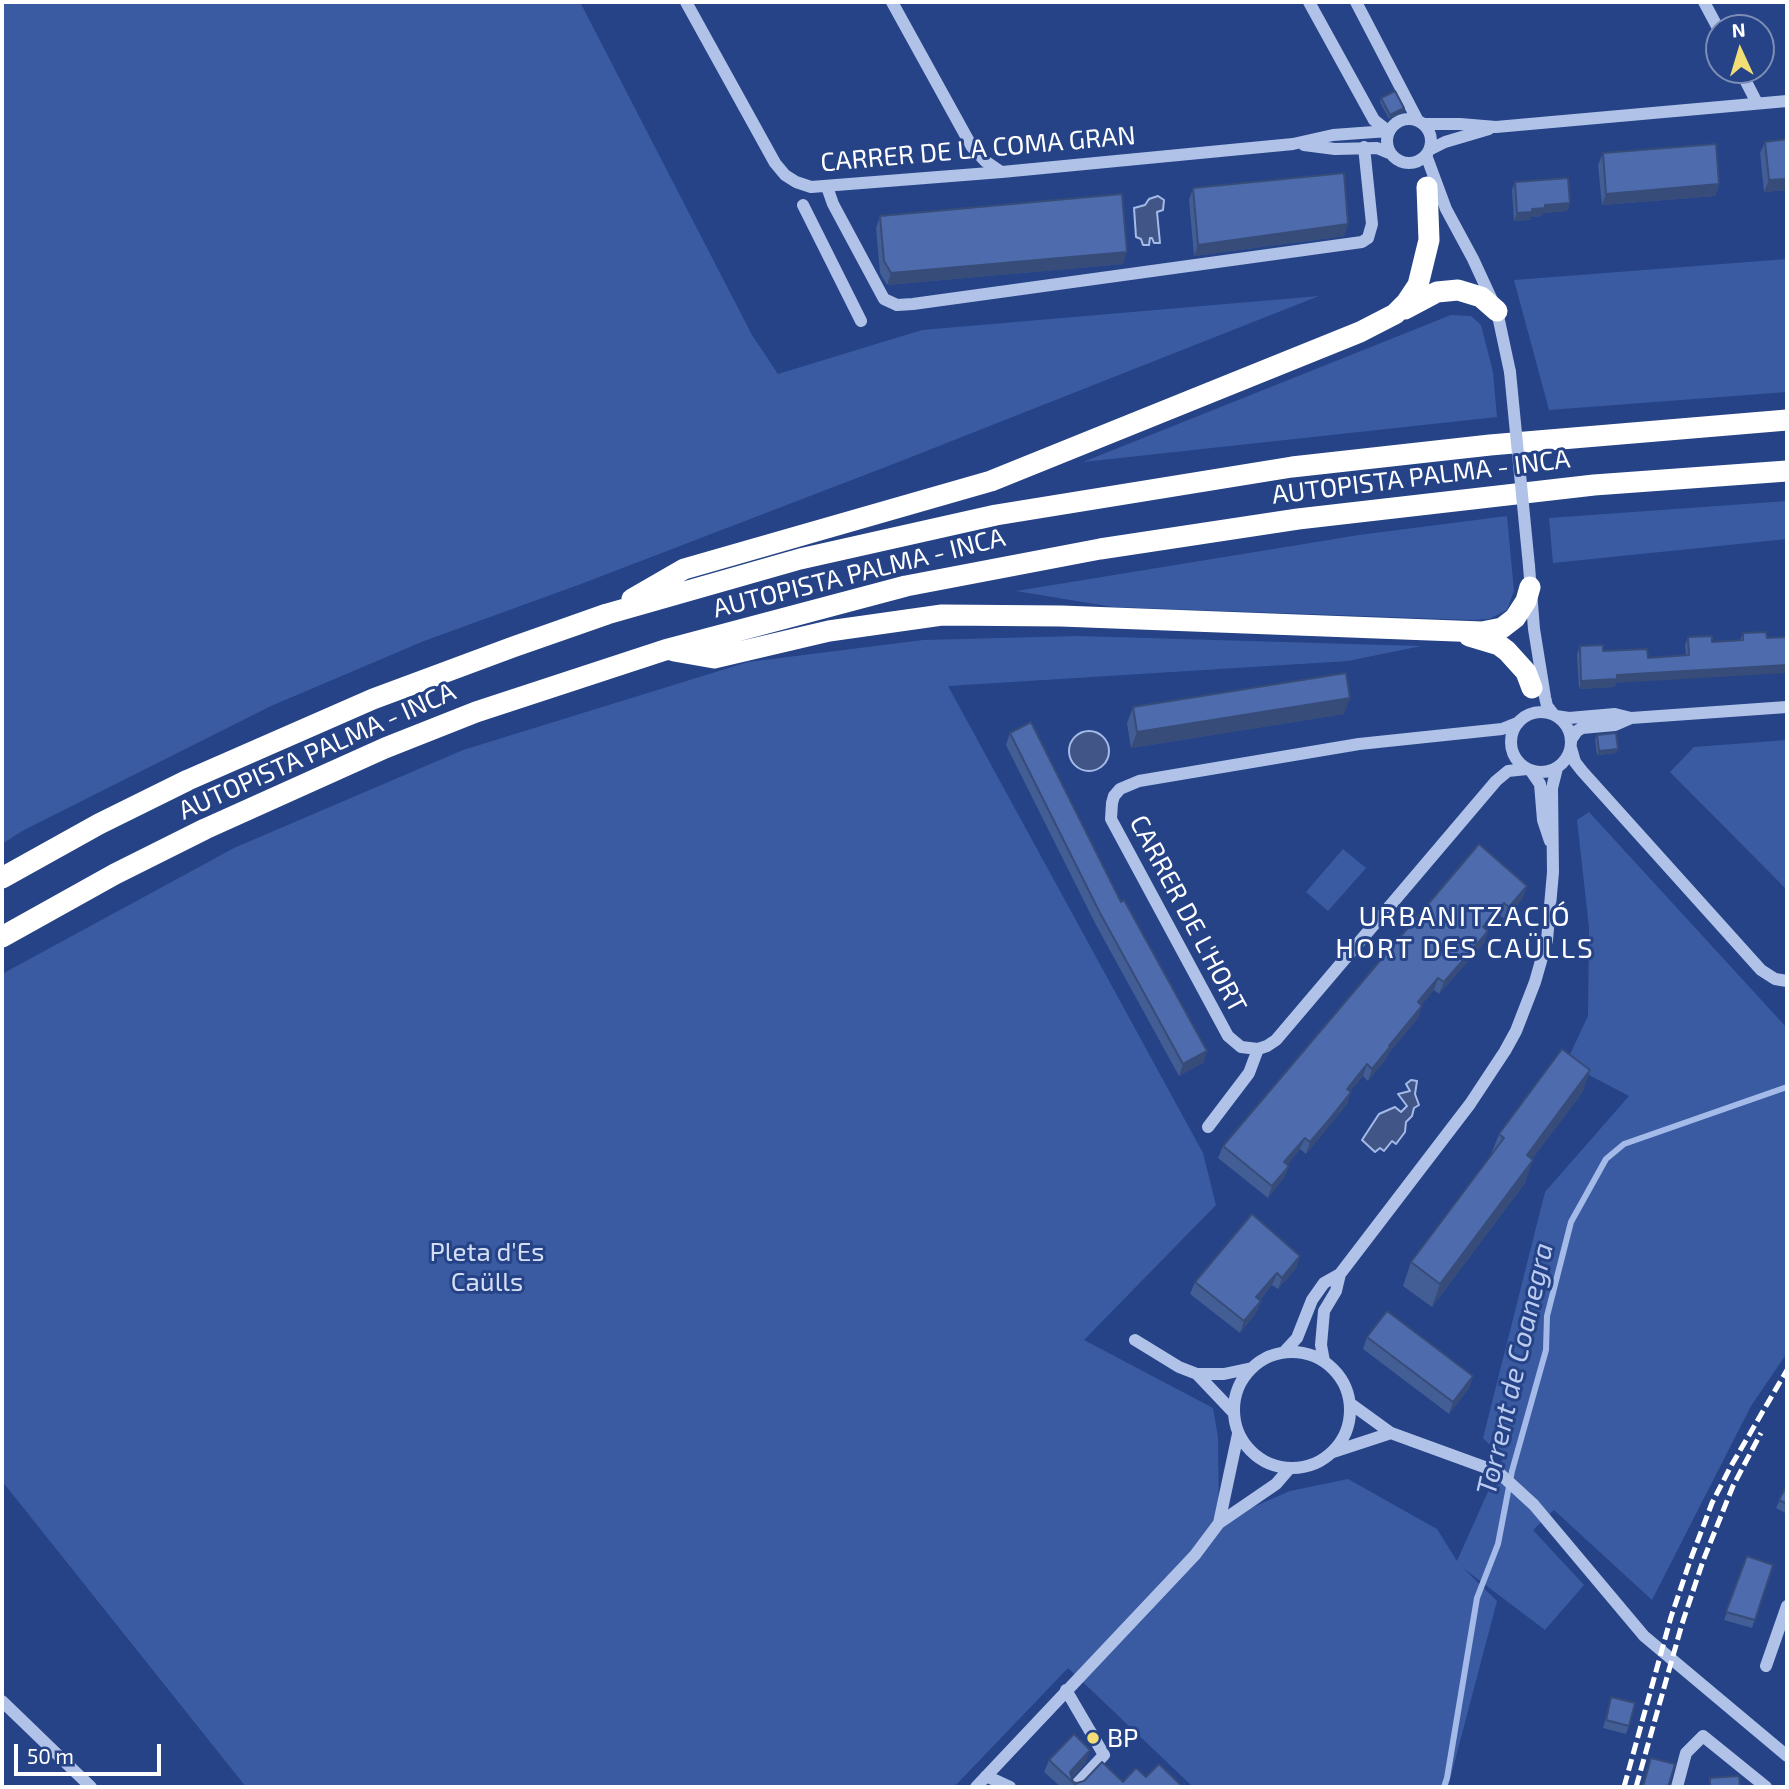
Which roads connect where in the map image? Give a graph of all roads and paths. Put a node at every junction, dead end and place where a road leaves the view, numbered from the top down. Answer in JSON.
{"nodes":[{"id":1,"x":686,"y":2,"type":"edge"},
{"id":2,"x":892,"y":2,"type":"edge"},
{"id":3,"x":1309,"y":2,"type":"edge"},
{"id":4,"x":1356,"y":2,"type":"edge"},
{"id":5,"x":1747,"y":84,"type":"edge"},
{"id":6,"x":1787,"y":101,"type":"edge"},
{"id":7,"x":1757,"y":103,"type":"junction"},
{"id":8,"x":1421,"y":122,"type":"junction"},
{"id":9,"x":1496,"y":127,"type":"junction"},
{"id":10,"x":1388,"y":131,"type":"junction"},
{"id":11,"x":1293,"y":144,"type":"junction"},
{"id":12,"x":1364,"y":147,"type":"junction"},
{"id":13,"x":1389,"y":153,"type":"junction"},
{"id":14,"x":1428,"y":153,"type":"junction"},
{"id":15,"x":1411,"y":163,"type":"junction"},
{"id":16,"x":1002,"y":172,"type":"junction"},
{"id":17,"x":827,"y":187,"type":"junction"},
{"id":18,"x":1427,"y":187,"type":"junction"},
{"id":19,"x":803,"y":205,"type":"dead end"},
{"id":20,"x":1446,"y":209,"type":"junction"},
{"id":21,"x":1497,"y":311,"type":"junction"},
{"id":22,"x":1395,"y":314,"type":"junction"},
{"id":23,"x":861,"y":321,"type":"dead end"},
{"id":24,"x":1787,"y":420,"type":"edge"},
{"id":25,"x":1787,"y":471,"type":"edge"},
{"id":26,"x":1530,"y":577,"type":"junction"},
{"id":27,"x":607,"y":614,"type":"junction"},
{"id":28,"x":1534,"y":629,"type":"junction"},
{"id":29,"x":1453,"y":632,"type":"junction"},
{"id":30,"x":665,"y":650,"type":"junction"},
{"id":31,"x":1532,"y":688,"type":"junction"},
{"id":32,"x":1787,"y":707,"type":"edge"},
{"id":33,"x":1555,"y":715,"type":"junction"},
{"id":34,"x":1632,"y":718,"type":"junction"},
{"id":35,"x":1520,"y":720,"type":"junction"},
{"id":36,"x":1571,"y":744,"type":"junction"},
{"id":37,"x":1558,"y":767,"type":"junction"},
{"id":38,"x":1529,"y":770,"type":"junction"},
{"id":39,"x":1581,"y":771,"type":"junction"},
{"id":40,"x":1552,"y":844,"type":"junction"},
{"id":41,"x":2,"y":877,"type":"edge"},
{"id":42,"x":2,"y":937,"type":"edge"},
{"id":43,"x":1787,"y":981,"type":"edge"},
{"id":44,"x":1258,"y":1049,"type":"junction"},
{"id":45,"x":1208,"y":1127,"type":"dead end"},
{"id":46,"x":1340,"y":1274,"type":"junction"},
{"id":47,"x":1135,"y":1340,"type":"dead end"},
{"id":48,"x":1284,"y":1352,"type":"junction"},
{"id":49,"x":1324,"y":1361,"type":"junction"},
{"id":50,"x":1252,"y":1368,"type":"junction"},
{"id":51,"x":1197,"y":1374,"type":"junction"},
{"id":52,"x":1351,"y":1404,"type":"junction"},
{"id":53,"x":1234,"y":1413,"type":"junction"},
{"id":54,"x":1391,"y":1433,"type":"junction"},
{"id":55,"x":1238,"y":1434,"type":"junction"},
{"id":56,"x":1333,"y":1452,"type":"junction"},
{"id":57,"x":1289,"y":1469,"type":"junction"},
{"id":58,"x":1219,"y":1523,"type":"junction"},
{"id":59,"x":1786,"y":1614,"type":"edge"},
{"id":60,"x":1766,"y":1666,"type":"dead end"},
{"id":61,"x":1066,"y":1690,"type":"junction"},
{"id":62,"x":2,"y":1701,"type":"edge"},
{"id":63,"x":1787,"y":1756,"type":"edge"},
{"id":64,"x":986,"y":1776,"type":"junction"},
{"id":65,"x":91,"y":1787,"type":"edge"},
{"id":66,"x":976,"y":1787,"type":"edge"},
{"id":67,"x":1010,"y":1787,"type":"edge"},
{"id":68,"x":1074,"y":1787,"type":"edge"},
{"id":69,"x":1677,"y":1787,"type":"edge"},
{"id":70,"x":1766,"y":1787,"type":"edge"}],
"edges":[{"from":1,"to":17,"type":"street","name":"CARRER DE LA COMA GRAN"},
{"from":2,"to":16,"type":"street"},
{"from":3,"to":10,"type":"street"},
{"from":4,"to":8,"type":"street"},
{"from":5,"to":7,"type":"street"},
{"from":6,"to":7,"type":"street"},
{"from":7,"to":9,"type":"street"},
{"from":8,"to":9,"type":"street"},
{"from":8,"to":10,"type":"street"},
{"from":8,"to":14,"type":"street"},
{"from":9,"to":14,"type":"street"},
{"from":10,"to":11,"type":"street","name":"CARRER DE LA COMA GRAN"},
{"from":10,"to":13,"type":"street"},
{"from":11,"to":12,"type":"street","name":"CARRER DE LA COMA GRAN"},
{"from":11,"to":16,"type":"street","name":"CARRER DE LA COMA GRAN"},
{"from":12,"to":13,"type":"street","name":"CARRER DE LA COMA GRAN"},
{"from":12,"to":17,"type":"street"},
{"from":13,"to":15,"type":"street"},
{"from":14,"to":15,"type":"street"},
{"from":14,"to":20,"type":"street"},
{"from":15,"to":18,"type":"street"},
{"from":16,"to":17,"type":"street","name":"CARRER DE LA COMA GRAN"},
{"from":18,"to":20,"type":"street"},
{"from":18,"to":22,"type":"highway"},
{"from":19,"to":23,"type":"street"},
{"from":20,"to":21,"type":"street"},
{"from":21,"to":22,"type":"highway"},
{"from":21,"to":26,"type":"street","bridge":true},
{"from":22,"to":27,"type":"highway"},
{"from":24,"to":27,"type":"highway","name":"AUTOPISTA PALMA - INCA"},
{"from":25,"to":30,"type":"highway","name":"AUTOPISTA PALMA - INCA"},
{"from":26,"to":28,"type":"street"},
{"from":26,"to":29,"type":"highway"},
{"from":27,"to":41,"type":"highway","name":"AUTOPISTA PALMA - INCA"},
{"from":28,"to":31,"type":"street"},
{"from":28,"to":33,"type":"street"},
{"from":29,"to":30,"type":"highway"},
{"from":29,"to":31,"type":"highway"},
{"from":30,"to":42,"type":"highway","name":"AUTOPISTA PALMA - INCA"},
{"from":31,"to":35,"type":"street"},
{"from":32,"to":34,"type":"street"},
{"from":33,"to":34,"type":"street"},
{"from":33,"to":35,"type":"street"},
{"from":33,"to":36,"type":"street"},
{"from":34,"to":36,"type":"street"},
{"from":35,"to":38,"type":"street"},
{"from":35,"to":44,"type":"street","name":"CARRER DE L'HORT"},
{"from":36,"to":37,"type":"street"},
{"from":36,"to":39,"type":"street"},
{"from":37,"to":38,"type":"street"},
{"from":37,"to":39,"type":"street"},
{"from":37,"to":40,"type":"street"},
{"from":38,"to":40,"type":"street"},
{"from":38,"to":44,"type":"street"},
{"from":39,"to":43,"type":"street"},
{"from":40,"to":46,"type":"street"},
{"from":44,"to":45,"type":"street"},
{"from":46,"to":48,"type":"street"},
{"from":46,"to":49,"type":"street"},
{"from":47,"to":51,"type":"street"},
{"from":48,"to":49,"type":"street"},
{"from":48,"to":50,"type":"street"},
{"from":49,"to":52,"type":"street"},
{"from":50,"to":51,"type":"street"},
{"from":50,"to":53,"type":"street"},
{"from":51,"to":53,"type":"street"},
{"from":52,"to":54,"type":"street"},
{"from":52,"to":56,"type":"street"},
{"from":53,"to":55,"type":"street"},
{"from":54,"to":56,"type":"street"},
{"from":54,"to":63,"type":"street"},
{"from":55,"to":57,"type":"street"},
{"from":55,"to":58,"type":"street"},
{"from":56,"to":57,"type":"street"},
{"from":57,"to":58,"type":"street"},
{"from":58,"to":61,"type":"street"},
{"from":59,"to":60,"type":"street"},
{"from":61,"to":64,"type":"street"},
{"from":61,"to":68,"type":"street"},
{"from":62,"to":65,"type":"street"},
{"from":64,"to":66,"type":"street"},
{"from":64,"to":67,"type":"street"},
{"from":69,"to":70,"type":"street"}]}
